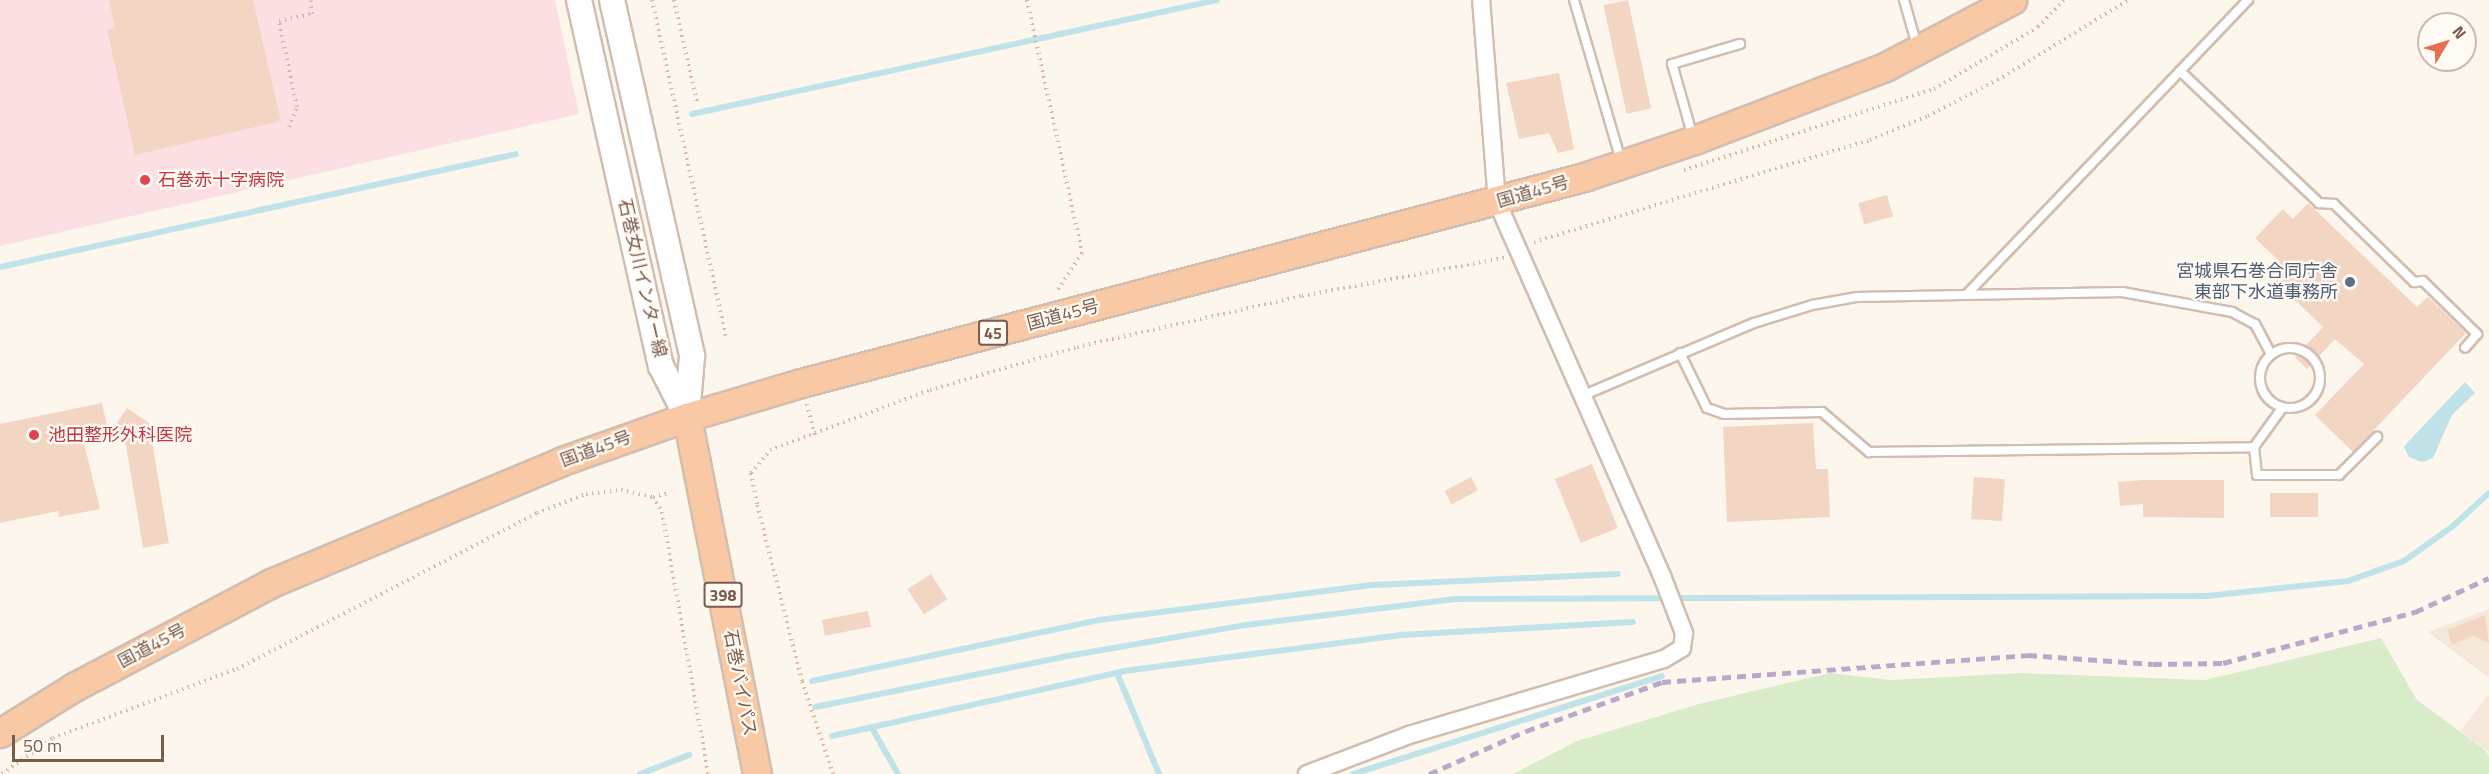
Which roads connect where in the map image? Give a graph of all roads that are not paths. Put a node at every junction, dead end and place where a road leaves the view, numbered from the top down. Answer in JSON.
{"nodes":[{"id":1,"x":579,"y":0,"type":"edge"},
{"id":2,"x":612,"y":0,"type":"edge"},
{"id":3,"x":1480,"y":0,"type":"edge"},
{"id":4,"x":1574,"y":0,"type":"edge"},
{"id":5,"x":1904,"y":0,"type":"edge"},
{"id":6,"x":2012,"y":0,"type":"edge"},
{"id":7,"x":2248,"y":0,"type":"edge"},
{"id":8,"x":1740,"y":44,"type":"dead end"},
{"id":9,"x":1918,"y":50,"type":"junction"},
{"id":10,"x":2180,"y":71,"type":"junction"},
{"id":11,"x":1694,"y":140,"type":"junction"},
{"id":12,"x":1622,"y":164,"type":"junction"},
{"id":13,"x":1497,"y":202,"type":"junction"},
{"id":14,"x":1967,"y":294,"type":"junction"},
{"id":15,"x":2465,"y":348,"type":"dead end"},
{"id":16,"x":1680,"y":353,"type":"junction"},
{"id":17,"x":2271,"y":354,"type":"junction"},
{"id":18,"x":1584,"y":395,"type":"junction"},
{"id":19,"x":2283,"y":407,"type":"junction"},
{"id":20,"x":687,"y":417,"type":"junction"},
{"id":21,"x":2377,"y":437,"type":"dead end"},
{"id":22,"x":2254,"y":447,"type":"junction"},
{"id":23,"x":0,"y":733,"type":"edge"},
{"id":24,"x":757,"y":774,"type":"edge"},
{"id":25,"x":1307,"y":774,"type":"edge"}],
"edges":[{"from":1,"to":20,"type":"main road","name":"石巻女川インター線"},
{"from":2,"to":20,"type":"main road","name":"石巻女川インター線"},
{"from":3,"to":13,"type":"street"},
{"from":4,"to":12,"type":"lane"},
{"from":5,"to":9,"type":"lane"},
{"from":6,"to":9,"type":"highway","name":"国道45号","number":"45"},
{"from":7,"to":10,"type":"lane"},
{"from":8,"to":11,"type":"lane"},
{"from":9,"to":11,"type":"highway","name":"国道45号","number":"45"},
{"from":10,"to":14,"type":"lane"},
{"from":10,"to":15,"type":"lane"},
{"from":11,"to":12,"type":"highway","name":"国道45号","number":"45"},
{"from":12,"to":13,"type":"highway","name":"国道45号","number":"45"},
{"from":13,"to":18,"type":"street"},
{"from":13,"to":20,"type":"highway","name":"国道45号","number":"45"},
{"from":14,"to":16,"type":"lane"},
{"from":14,"to":17,"type":"lane"},
{"from":16,"to":18,"type":"lane"},
{"from":16,"to":22,"type":"lane"},
{"from":17,"to":19,"type":"lane"},
{"from":17,"to":19,"type":"lane"},
{"from":18,"to":25,"type":"street"},
{"from":19,"to":22,"type":"lane"},
{"from":20,"to":23,"type":"highway","name":"国道45号","number":"45"},
{"from":20,"to":24,"type":"highway","name":"石巻バイパス","number":"398"},
{"from":21,"to":22,"type":"lane"}]}
